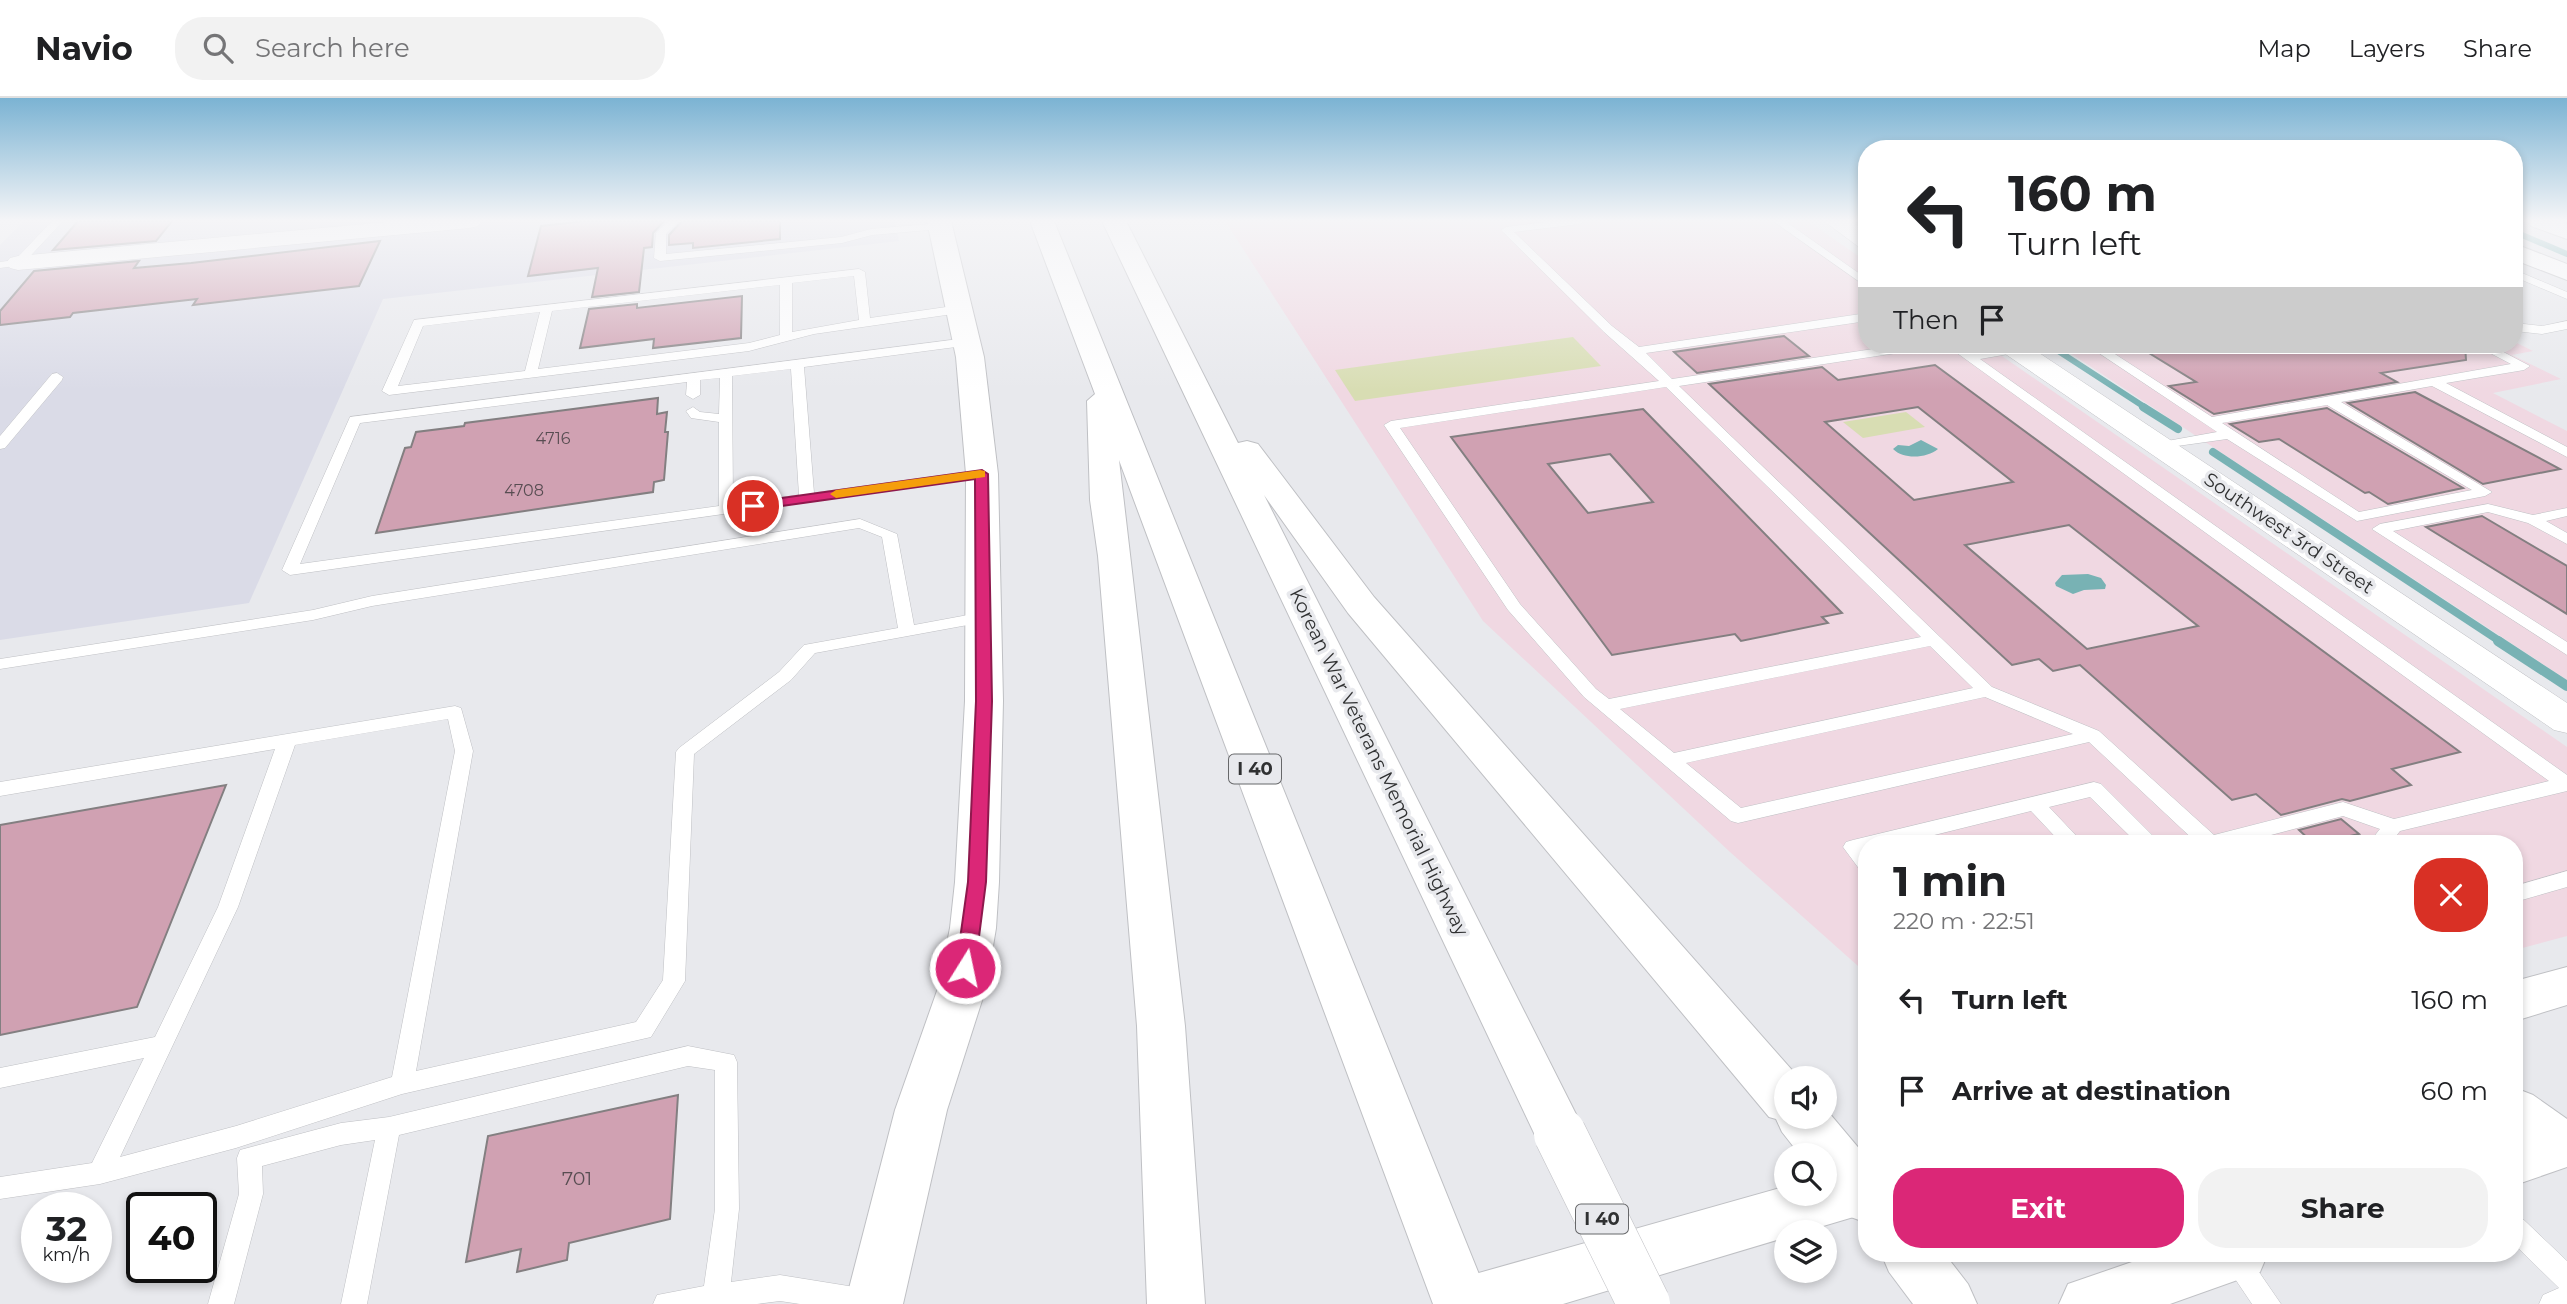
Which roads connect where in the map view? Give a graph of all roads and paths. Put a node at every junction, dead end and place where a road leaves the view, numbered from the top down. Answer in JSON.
{"nodes":[{"id":1,"x":811,"y":277,"type":"edge"},
{"id":2,"x":860,"y":277,"type":"edge"},
{"id":3,"x":953,"y":277,"type":"edge"},
{"id":4,"x":1064,"y":277,"type":"edge"},
{"id":5,"x":1142,"y":277,"type":"edge"},
{"id":6,"x":1555,"y":277,"type":"edge"},
{"id":7,"x":2542,"y":277,"type":"edge"},
{"id":8,"x":786,"y":280,"type":"junction"},
{"id":9,"x":2567,"y":296,"type":"edge"},
{"id":10,"x":547,"y":308,"type":"junction"},
{"id":11,"x":1858,"y":318,"type":"edge"},
{"id":12,"x":865,"y":323,"type":"junction"},
{"id":13,"x":2567,"y":325,"type":"edge"},
{"id":14,"x":964,"y":326,"type":"junction"},
{"id":15,"x":2523,"y":328,"type":"edge"},
{"id":16,"x":786,"y":336,"type":"junction"},
{"id":17,"x":1636,"y":351,"type":"junction"},
{"id":18,"x":1863,"y":354,"type":"edge"},
{"id":19,"x":1965,"y":354,"type":"edge"},
{"id":20,"x":1982,"y":354,"type":"edge"},
{"id":21,"x":2023,"y":354,"type":"edge"},
{"id":22,"x":2106,"y":354,"type":"edge"},
{"id":23,"x":2499,"y":354,"type":"edge"},
{"id":24,"x":1969,"y":357,"type":"junction"},
{"id":25,"x":797,"y":364,"type":"junction"},
{"id":26,"x":1098,"y":364,"type":"junction"},
{"id":27,"x":530,"y":373,"type":"junction"},
{"id":28,"x":726,"y":373,"type":"junction"},
{"id":29,"x":1189,"y":373,"type":"junction"},
{"id":30,"x":57,"y":377,"type":"dead end"},
{"id":31,"x":694,"y":377,"type":"junction"},
{"id":32,"x":2434,"y":382,"type":"junction"},
{"id":33,"x":1670,"y":383,"type":"junction"},
{"id":34,"x":693,"y":395,"type":"dead end"},
{"id":35,"x":2328,"y":400,"type":"junction"},
{"id":36,"x":693,"y":411,"type":"dead end"},
{"id":37,"x":726,"y":419,"type":"junction"},
{"id":38,"x":2211,"y":421,"type":"junction"},
{"id":39,"x":2230,"y":434,"type":"junction"},
{"id":40,"x":0,"y":446,"type":"edge"},
{"id":41,"x":2161,"y":446,"type":"junction"},
{"id":42,"x":2567,"y":453,"type":"edge"},
{"id":43,"x":982,"y":474,"type":"junction"},
{"id":44,"x":807,"y":498,"type":"junction"},
{"id":45,"x":726,"y":510,"type":"junction"},
{"id":46,"x":2567,"y":512,"type":"edge"},
{"id":47,"x":2533,"y":520,"type":"junction"},
{"id":48,"x":2567,"y":539,"type":"edge"},
{"id":49,"x":984,"y":617,"type":"junction"},
{"id":50,"x":907,"y":631,"type":"junction"},
{"id":51,"x":2567,"y":634,"type":"edge"},
{"id":52,"x":2549,"y":638,"type":"junction"},
{"id":53,"x":1933,"y":640,"type":"junction"},
{"id":54,"x":2567,"y":650,"type":"edge"},
{"id":55,"x":0,"y":664,"type":"edge"},
{"id":56,"x":1986,"y":691,"type":"junction"},
{"id":57,"x":1604,"y":706,"type":"junction"},
{"id":58,"x":2567,"y":721,"type":"edge"},
{"id":59,"x":2093,"y":735,"type":"junction"},
{"id":60,"x":287,"y":741,"type":"junction"},
{"id":61,"x":1670,"y":760,"type":"junction"},
{"id":62,"x":2567,"y":783,"type":"edge"},
{"id":63,"x":0,"y":789,"type":"edge"},
{"id":64,"x":2034,"y":803,"type":"junction"},
{"id":65,"x":2394,"y":826,"type":"junction"},
{"id":66,"x":1904,"y":835,"type":"edge"},
{"id":67,"x":2065,"y":835,"type":"edge"},
{"id":68,"x":2142,"y":835,"type":"edge"},
{"id":69,"x":2202,"y":835,"type":"edge"},
{"id":70,"x":2242,"y":835,"type":"edge"},
{"id":71,"x":2386,"y":835,"type":"edge"},
{"id":72,"x":2567,"y":878,"type":"edge"},
{"id":73,"x":2523,"y":892,"type":"edge"},
{"id":74,"x":2567,"y":986,"type":"edge"},
{"id":75,"x":2523,"y":999,"type":"edge"},
{"id":76,"x":162,"y":1045,"type":"junction"},
{"id":77,"x":0,"y":1078,"type":"edge"},
{"id":78,"x":402,"y":1084,"type":"junction"},
{"id":79,"x":1774,"y":1086,"type":"edge"},
{"id":80,"x":2523,"y":1120,"type":"edge"},
{"id":81,"x":389,"y":1128,"type":"junction"},
{"id":82,"x":1811,"y":1129,"type":"edge"},
{"id":83,"x":242,"y":1148,"type":"junction"},
{"id":84,"x":2552,"y":1151,"type":"edge"},
{"id":85,"x":100,"y":1173,"type":"junction"},
{"id":86,"x":1858,"y":1184,"type":"edge"},
{"id":87,"x":0,"y":1188,"type":"edge"},
{"id":88,"x":1858,"y":1194,"type":"edge"},
{"id":89,"x":2523,"y":1236,"type":"edge"},
{"id":90,"x":1916,"y":1262,"type":"edge"},
{"id":91,"x":2212,"y":1262,"type":"edge"},
{"id":92,"x":2241,"y":1262,"type":"edge"},
{"id":93,"x":2567,"y":1279,"type":"edge"},
{"id":94,"x":716,"y":1296,"type":"junction"},
{"id":95,"x":2567,"y":1298,"type":"edge"},
{"id":96,"x":221,"y":1304,"type":"edge"},
{"id":97,"x":354,"y":1304,"type":"edge"},
{"id":98,"x":666,"y":1304,"type":"edge"},
{"id":99,"x":874,"y":1304,"type":"edge"},
{"id":100,"x":1177,"y":1304,"type":"edge"},
{"id":101,"x":1462,"y":1304,"type":"edge"},
{"id":102,"x":1468,"y":1304,"type":"edge"},
{"id":103,"x":1644,"y":1304,"type":"edge"},
{"id":104,"x":1948,"y":1304,"type":"edge"},
{"id":105,"x":2088,"y":1304,"type":"edge"},
{"id":106,"x":2268,"y":1304,"type":"edge"},
{"id":107,"x":2552,"y":1304,"type":"edge"}],
"edges":[{"from":1,"to":8,"type":"lane"},
{"from":2,"to":12,"type":"lane"},
{"from":3,"to":14,"type":"main road"},
{"from":4,"to":26,"type":"main road","number":"I 40"},
{"from":5,"to":29,"type":"main road","name":"Korean War Veterans Memorial Highway","number":"I 40"},
{"from":6,"to":17,"type":"lane"},
{"from":7,"to":9,"type":"lane"},
{"from":8,"to":10,"type":"lane"},
{"from":8,"to":16,"type":"lane"},
{"from":10,"to":27,"type":"lane"},
{"from":10,"to":27,"type":"lane"},
{"from":11,"to":17,"type":"lane"},
{"from":12,"to":14,"type":"lane"},
{"from":12,"to":16,"type":"lane"},
{"from":13,"to":15,"type":"lane"},
{"from":14,"to":25,"type":"lane"},
{"from":14,"to":43,"type":"main road"},
{"from":16,"to":27,"type":"lane"},
{"from":17,"to":33,"type":"lane"},
{"from":18,"to":33,"type":"lane"},
{"from":19,"to":24,"type":"lane"},
{"from":20,"to":24,"type":"lane"},
{"from":21,"to":41,"type":"street","name":"Southwest 3rd Street"},
{"from":22,"to":38,"type":"lane"},
{"from":23,"to":32,"type":"lane"},
{"from":24,"to":62,"type":"lane"},
{"from":25,"to":28,"type":"lane"},
{"from":25,"to":44,"type":"lane"},
{"from":26,"to":100,"type":"main road"},
{"from":26,"to":101,"type":"main road","number":"I 40"},
{"from":28,"to":31,"type":"lane"},
{"from":28,"to":37,"type":"lane"},
{"from":29,"to":79,"type":"main road"},
{"from":29,"to":103,"type":"main road","name":"Korean War Veterans Memorial Highway","number":"I 40","bridge":true},
{"from":30,"to":40,"type":"lane"},
{"from":31,"to":34,"type":"lane"},
{"from":31,"to":45,"type":"lane"},
{"from":32,"to":35,"type":"lane"},
{"from":32,"to":42,"type":"lane"},
{"from":33,"to":53,"type":"lane"},
{"from":33,"to":57,"type":"lane"},
{"from":35,"to":38,"type":"lane"},
{"from":35,"to":39,"type":"lane"},
{"from":36,"to":37,"type":"lane"},
{"from":37,"to":45,"type":"lane"},
{"from":38,"to":39,"type":"lane"},
{"from":39,"to":41,"type":"lane"},
{"from":41,"to":58,"type":"street","name":"Southwest 3rd Street"},
{"from":43,"to":44,"type":"lane"},
{"from":43,"to":49,"type":"main road"},
{"from":44,"to":45,"type":"lane"},
{"from":46,"to":47,"type":"lane"},
{"from":47,"to":48,"type":"lane"},
{"from":47,"to":52,"type":"lane"},
{"from":49,"to":50,"type":"lane"},
{"from":49,"to":99,"type":"main road"},
{"from":50,"to":55,"type":"lane"},
{"from":50,"to":78,"type":"lane"},
{"from":51,"to":52,"type":"lane"},
{"from":52,"to":54,"type":"lane"},
{"from":53,"to":56,"type":"lane"},
{"from":53,"to":57,"type":"lane"},
{"from":56,"to":59,"type":"lane"},
{"from":56,"to":61,"type":"lane"},
{"from":57,"to":61,"type":"lane"},
{"from":59,"to":61,"type":"lane"},
{"from":59,"to":69,"type":"lane"},
{"from":60,"to":63,"type":"lane"},
{"from":60,"to":76,"type":"lane"},
{"from":60,"to":78,"type":"lane"},
{"from":62,"to":65,"type":"lane"},
{"from":64,"to":66,"type":"lane"},
{"from":64,"to":67,"type":"lane"},
{"from":64,"to":68,"type":"lane"},
{"from":65,"to":70,"type":"lane"},
{"from":65,"to":71,"type":"lane"},
{"from":72,"to":73,"type":"lane"},
{"from":74,"to":75,"type":"main road"},
{"from":76,"to":77,"type":"lane"},
{"from":76,"to":85,"type":"lane"},
{"from":78,"to":83,"type":"lane"},
{"from":80,"to":84,"type":"main road"},
{"from":81,"to":83,"type":"lane"},
{"from":81,"to":94,"type":"lane"},
{"from":81,"to":97,"type":"lane"},
{"from":82,"to":86,"type":"main road"},
{"from":83,"to":85,"type":"lane"},
{"from":83,"to":96,"type":"lane"},
{"from":85,"to":87,"type":"lane"},
{"from":88,"to":102,"type":"main road"},
{"from":89,"to":93,"type":"lane"},
{"from":90,"to":104,"type":"main road"},
{"from":91,"to":105,"type":"main road"},
{"from":92,"to":106,"type":"lane"},
{"from":94,"to":98,"type":"lane"},
{"from":94,"to":99,"type":"lane"},
{"from":95,"to":107,"type":"lane"}]}
